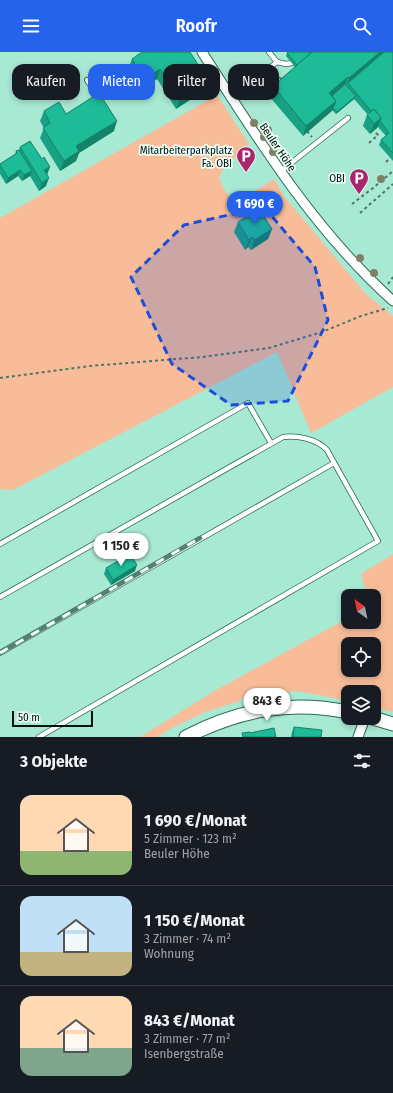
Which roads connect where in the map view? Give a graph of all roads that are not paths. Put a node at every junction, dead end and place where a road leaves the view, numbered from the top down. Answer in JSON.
{"nodes":[{"id":1,"x":202,"y":52,"type":"edge"},
{"id":2,"x":269,"y":52,"type":"edge"},
{"id":3,"x":277,"y":62,"type":"joint"},
{"id":4,"x":292,"y":63,"type":"edge"},
{"id":5,"x":228,"y":93,"type":"edge"},
{"id":6,"x":233,"y":100,"type":"edge"},
{"id":7,"x":348,"y":118,"type":"dead end"},
{"id":8,"x":280,"y":172,"type":"junction"},
{"id":9,"x":393,"y":301,"type":"edge"},
{"id":10,"x":271,"y":443,"type":"junction"},
{"id":11,"x":334,"y":462,"type":"junction"},
{"id":12,"x":0,"y":544,"type":"edge"},
{"id":13,"x":0,"y":597,"type":"edge"},
{"id":14,"x":0,"y":653,"type":"edge"},
{"id":15,"x":341,"y":711,"type":"edge"},
{"id":16,"x":381,"y":720,"type":"edge"},
{"id":17,"x":393,"y":724,"type":"edge"},
{"id":18,"x":362,"y":725,"type":"edge"},
{"id":19,"x":39,"y":737,"type":"edge"},
{"id":20,"x":186,"y":737,"type":"edge"},
{"id":21,"x":358,"y":737,"type":"edge"}],
"edges":[{"from":1,"to":5,"type":"street","name":"Beuler Höhe"},
{"from":2,"to":3,"type":"lane"},
{"from":3,"to":4,"type":"lane"},
{"from":6,"to":8,"type":"street","name":"Beuler Höhe"},
{"from":7,"to":8,"type":"lane"},
{"from":8,"to":9,"type":"street","name":"Beuler Höhe"},
{"from":10,"to":11,"type":"lane"},
{"from":10,"to":12,"type":"lane"},
{"from":10,"to":13,"type":"lane"},
{"from":11,"to":14,"type":"lane"},
{"from":11,"to":19,"type":"lane"},
{"from":15,"to":20,"type":"main road"},
{"from":16,"to":17,"type":"main road"},
{"from":18,"to":21,"type":"street"}]}
